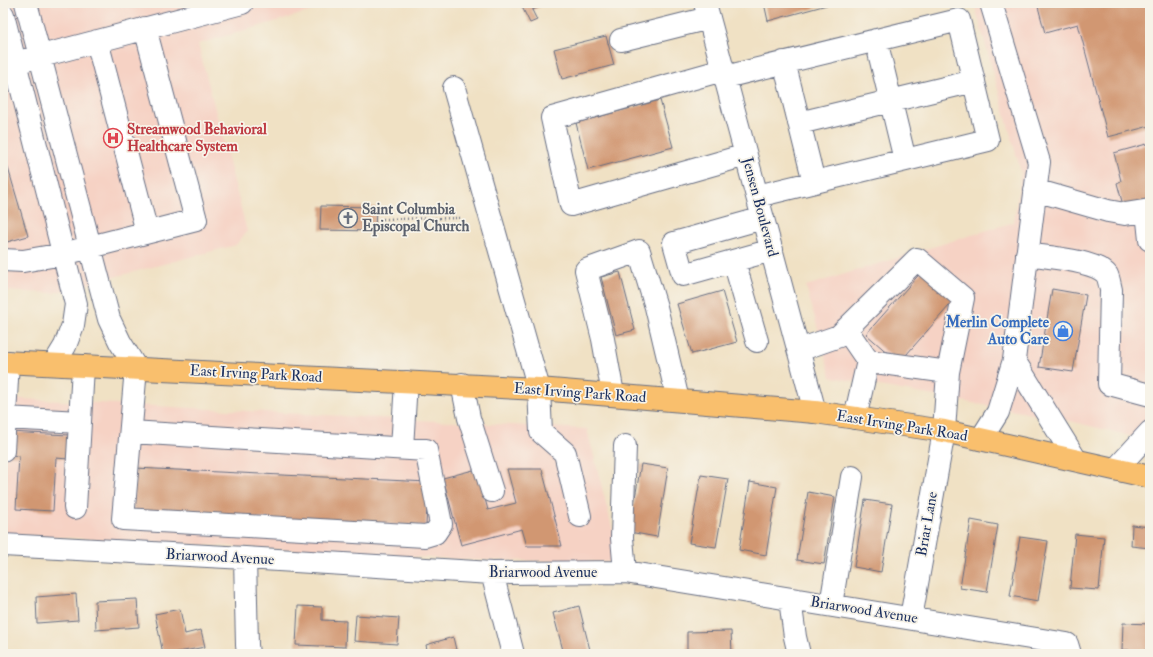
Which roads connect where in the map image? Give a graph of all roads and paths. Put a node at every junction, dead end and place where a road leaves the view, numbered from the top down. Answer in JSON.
{"nodes":[{"id":1,"x":12,"y":3,"type":"edge"},
{"id":2,"x":26,"y":3,"type":"edge"},
{"id":3,"x":242,"y":3,"type":"edge"},
{"id":4,"x":991,"y":3,"type":"edge"},
{"id":5,"x":3,"y":6,"type":"edge"},
{"id":6,"x":707,"y":10,"type":"edge"},
{"id":7,"x":3,"y":15,"type":"edge"},
{"id":8,"x":146,"y":28,"type":"junction"},
{"id":9,"x":621,"y":40,"type":"dead end"},
{"id":10,"x":876,"y":40,"type":"junction"},
{"id":11,"x":97,"y":41,"type":"junction"},
{"id":12,"x":40,"y":56,"type":"junction"},
{"id":13,"x":784,"y":62,"type":"junction"},
{"id":14,"x":15,"y":63,"type":"junction"},
{"id":15,"x":724,"y":73,"type":"junction"},
{"id":16,"x":974,"y":81,"type":"junction"},
{"id":17,"x":454,"y":88,"type":"dead end"},
{"id":18,"x":891,"y":101,"type":"junction"},
{"id":19,"x":799,"y":123,"type":"junction"},
{"id":20,"x":746,"y":155,"type":"junction"},
{"id":21,"x":905,"y":160,"type":"junction"},
{"id":22,"x":814,"y":182,"type":"junction"},
{"id":23,"x":1035,"y":190,"type":"junction"},
{"id":24,"x":757,"y":196,"type":"junction"},
{"id":25,"x":1148,"y":210,"type":"edge"},
{"id":26,"x":463,"y":218,"type":"dead end"},
{"id":27,"x":763,"y":218,"type":"junction"},
{"id":28,"x":379,"y":219,"type":"dead end"},
{"id":29,"x":147,"y":232,"type":"junction"},
{"id":30,"x":1150,"y":240,"type":"edge"},
{"id":31,"x":90,"y":247,"type":"junction"},
{"id":32,"x":772,"y":250,"type":"junction"},
{"id":33,"x":63,"y":254,"type":"junction"},
{"id":34,"x":1027,"y":254,"type":"junction"},
{"id":35,"x":3,"y":260,"type":"edge"},
{"id":36,"x":734,"y":261,"type":"junction"},
{"id":37,"x":846,"y":329,"type":"junction"},
{"id":38,"x":757,"y":341,"type":"dead end"},
{"id":39,"x":799,"y":350,"type":"junction"},
{"id":40,"x":1014,"y":360,"type":"junction"},
{"id":41,"x":5,"y":362,"type":"edge"},
{"id":42,"x":868,"y":362,"type":"junction"},
{"id":43,"x":54,"y":364,"type":"junction"},
{"id":44,"x":83,"y":366,"type":"junction"},
{"id":45,"x":136,"y":368,"type":"junction"},
{"id":46,"x":948,"y":372,"type":"junction"},
{"id":47,"x":406,"y":382,"type":"junction"},
{"id":48,"x":462,"y":384,"type":"junction"},
{"id":49,"x":539,"y":389,"type":"junction"},
{"id":50,"x":613,"y":394,"type":"junction"},
{"id":51,"x":1150,"y":396,"type":"edge"},
{"id":52,"x":678,"y":400,"type":"junction"},
{"id":53,"x":815,"y":412,"type":"junction"},
{"id":54,"x":5,"y":418,"type":"junction"},
{"id":55,"x":855,"y":418,"type":"junction"},
{"id":56,"x":80,"y":422,"type":"junction"},
{"id":57,"x":944,"y":431,"type":"junction"},
{"id":58,"x":131,"y":432,"type":"junction"},
{"id":59,"x":1150,"y":432,"type":"edge"},
{"id":60,"x":981,"y":439,"type":"junction"},
{"id":61,"x":625,"y":446,"type":"dead end"},
{"id":62,"x":402,"y":448,"type":"junction"},
{"id":63,"x":3,"y":451,"type":"edge"},
{"id":64,"x":1076,"y":460,"type":"junction"},
{"id":65,"x":1116,"y":469,"type":"junction"},
{"id":66,"x":852,"y":477,"type":"dead end"},
{"id":67,"x":1150,"y":477,"type":"edge"},
{"id":68,"x":492,"y":491,"type":"dead end"},
{"id":69,"x":75,"y":508,"type":"dead end"},
{"id":70,"x":580,"y":516,"type":"dead end"},
{"id":71,"x":3,"y":545,"type":"edge"},
{"id":72,"x":245,"y":558,"type":"junction"},
{"id":73,"x":625,"y":572,"type":"junction"},
{"id":74,"x":492,"y":573,"type":"junction"},
{"id":75,"x":790,"y":599,"type":"junction"},
{"id":76,"x":831,"y":605,"type":"junction"},
{"id":77,"x":911,"y":618,"type":"junction"},
{"id":78,"x":248,"y":654,"type":"edge"},
{"id":79,"x":513,"y":654,"type":"edge"},
{"id":80,"x":799,"y":654,"type":"edge"},
{"id":81,"x":1070,"y":654,"type":"edge"}],
"edges":[{"from":1,"to":5,"type":"street"},
{"from":2,"to":12,"type":"street"},
{"from":3,"to":8,"type":"street"},
{"from":4,"to":23,"type":"street"},
{"from":6,"to":9,"type":"street"},
{"from":6,"to":15,"type":"street","name":"Jensen Boulevard"},
{"from":7,"to":14,"type":"street"},
{"from":8,"to":11,"type":"street"},
{"from":8,"to":29,"type":"street"},
{"from":10,"to":13,"type":"street"},
{"from":10,"to":16,"type":"street"},
{"from":10,"to":18,"type":"street"},
{"from":11,"to":12,"type":"street"},
{"from":11,"to":29,"type":"street"},
{"from":12,"to":14,"type":"street"},
{"from":12,"to":31,"type":"street"},
{"from":13,"to":15,"type":"street"},
{"from":13,"to":19,"type":"street"},
{"from":14,"to":33,"type":"street"},
{"from":15,"to":20,"type":"street","name":"Jensen Boulevard"},
{"from":15,"to":20,"type":"street"},
{"from":16,"to":18,"type":"street"},
{"from":16,"to":21,"type":"street"},
{"from":17,"to":49,"type":"street"},
{"from":18,"to":19,"type":"street"},
{"from":18,"to":21,"type":"street"},
{"from":19,"to":22,"type":"street"},
{"from":20,"to":24,"type":"street","name":"Jensen Boulevard"},
{"from":21,"to":22,"type":"street"},
{"from":22,"to":24,"type":"street"},
{"from":23,"to":25,"type":"street"},
{"from":23,"to":34,"type":"street"},
{"from":24,"to":27,"type":"street","name":"Jensen Boulevard"},
{"from":25,"to":30,"type":"street"},
{"from":26,"to":28,"type":"path"},
{"from":27,"to":32,"type":"street","name":"Jensen Boulevard"},
{"from":27,"to":36,"type":"street"},
{"from":29,"to":31,"type":"street"},
{"from":31,"to":33,"type":"street"},
{"from":31,"to":45,"type":"street"},
{"from":32,"to":36,"type":"street"},
{"from":32,"to":39,"type":"street","name":"Jensen Boulevard"},
{"from":33,"to":35,"type":"street"},
{"from":33,"to":43,"type":"street"},
{"from":34,"to":40,"type":"street"},
{"from":34,"to":51,"type":"street"},
{"from":36,"to":38,"type":"street"},
{"from":37,"to":39,"type":"street"},
{"from":37,"to":42,"type":"street"},
{"from":37,"to":46,"type":"street","name":"Briar Lane"},
{"from":39,"to":53,"type":"street","name":"Jensen Boulevard"},
{"from":40,"to":60,"type":"street"},
{"from":40,"to":64,"type":"street"},
{"from":41,"to":43,"type":"main road","name":"East Irving Park Road"},
{"from":41,"to":54,"type":"street"},
{"from":42,"to":46,"type":"street"},
{"from":42,"to":55,"type":"street"},
{"from":43,"to":44,"type":"main road","name":"East Irving Park Road"},
{"from":44,"to":45,"type":"main road","name":"East Irving Park Road"},
{"from":44,"to":56,"type":"street"},
{"from":45,"to":47,"type":"main road","name":"East Irving Park Road"},
{"from":45,"to":58,"type":"street"},
{"from":46,"to":57,"type":"street","name":"Briar Lane"},
{"from":47,"to":48,"type":"main road","name":"East Irving Park Road"},
{"from":47,"to":62,"type":"street"},
{"from":48,"to":49,"type":"main road","name":"East Irving Park Road"},
{"from":48,"to":68,"type":"street"},
{"from":49,"to":50,"type":"main road","name":"East Irving Park Road"},
{"from":49,"to":70,"type":"street"},
{"from":50,"to":52,"type":"main road","name":"East Irving Park Road"},
{"from":50,"to":52,"type":"street"},
{"from":52,"to":53,"type":"main road","name":"East Irving Park Road"},
{"from":53,"to":55,"type":"main road","name":"East Irving Park Road"},
{"from":54,"to":56,"type":"street"},
{"from":54,"to":63,"type":"street"},
{"from":55,"to":57,"type":"main road","name":"East Irving Park Road"},
{"from":56,"to":69,"type":"street"},
{"from":57,"to":60,"type":"main road","name":"East Irving Park Road"},
{"from":57,"to":77,"type":"street","name":"Briar Lane"},
{"from":58,"to":62,"type":"street"},
{"from":58,"to":62,"type":"street"},
{"from":59,"to":65,"type":"street"},
{"from":60,"to":64,"type":"main road","name":"East Irving Park Road"},
{"from":61,"to":73,"type":"street"},
{"from":64,"to":65,"type":"main road","name":"East Irving Park Road"},
{"from":65,"to":67,"type":"main road","name":"East Irving Park Road"},
{"from":66,"to":76,"type":"street"},
{"from":71,"to":72,"type":"street","name":"Briarwood Avenue"},
{"from":72,"to":74,"type":"street","name":"Briarwood Avenue"},
{"from":72,"to":78,"type":"street"},
{"from":73,"to":74,"type":"street","name":"Briarwood Avenue"},
{"from":73,"to":75,"type":"street","name":"Briarwood Avenue"},
{"from":74,"to":79,"type":"street"},
{"from":75,"to":76,"type":"street","name":"Briarwood Avenue"},
{"from":75,"to":80,"type":"street"},
{"from":76,"to":77,"type":"street","name":"Briarwood Avenue"},
{"from":77,"to":81,"type":"street","name":"Briarwood Avenue"}]}
